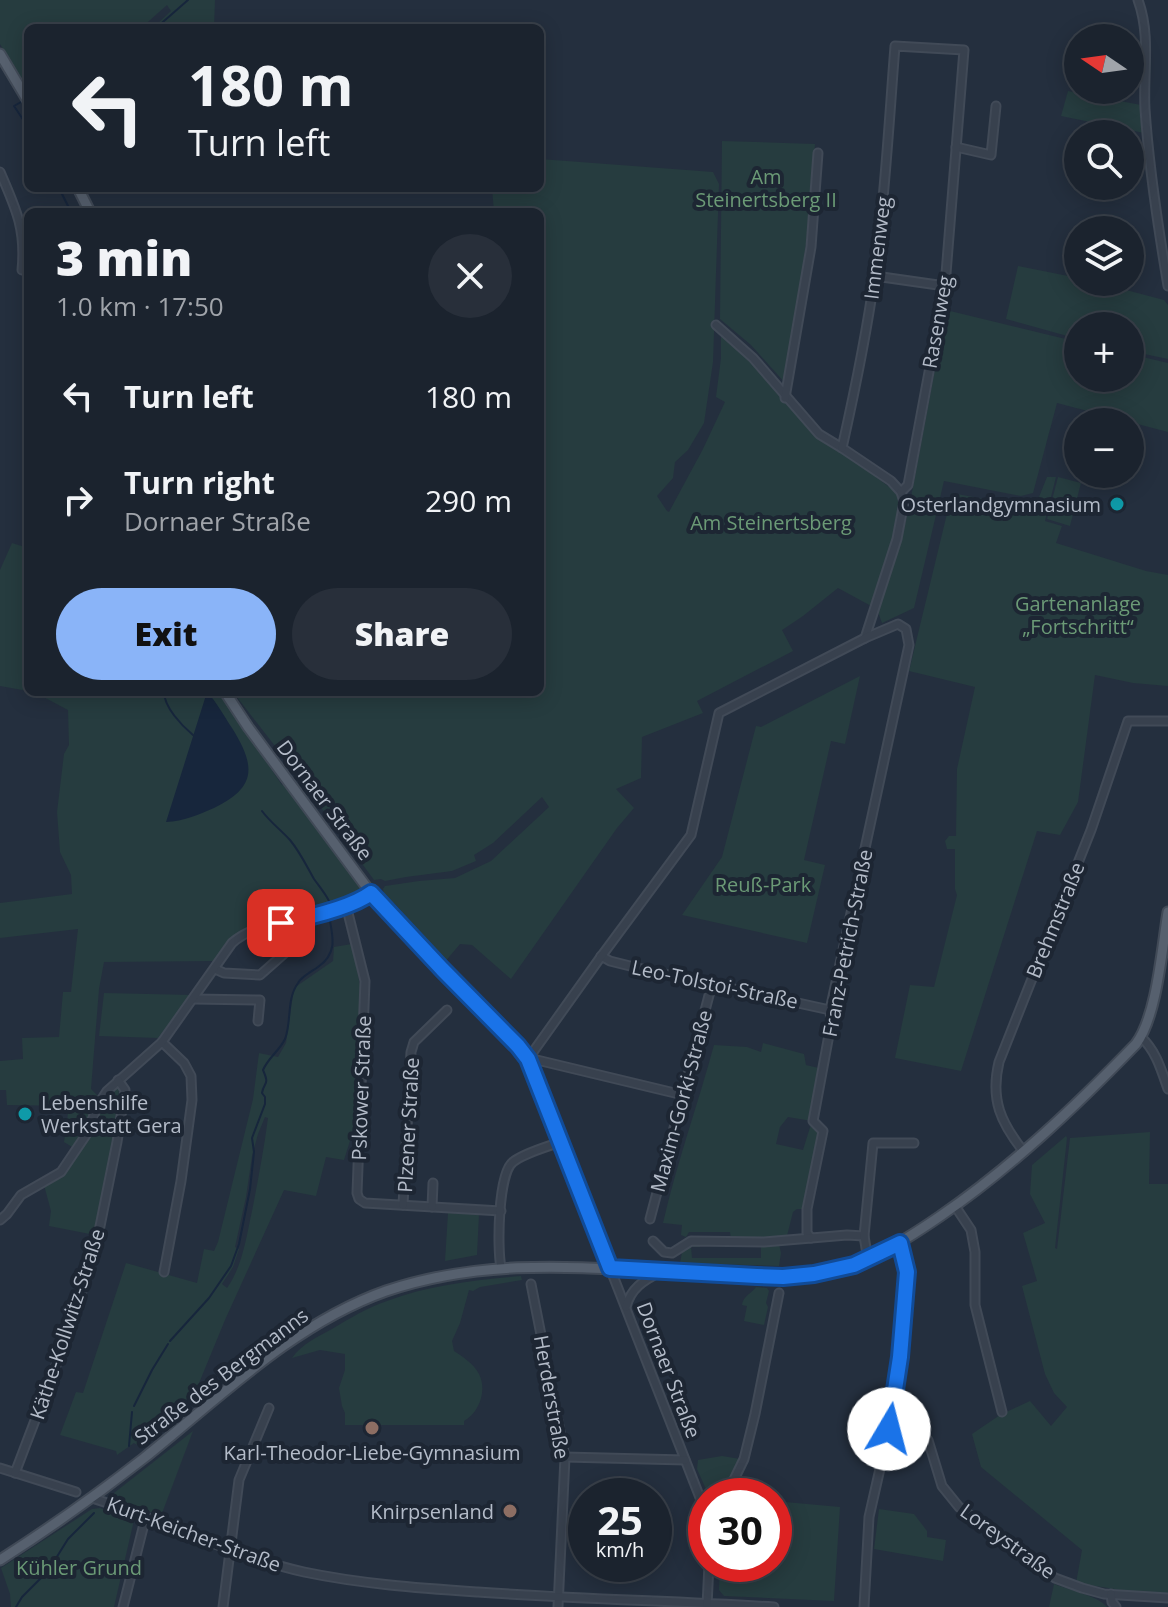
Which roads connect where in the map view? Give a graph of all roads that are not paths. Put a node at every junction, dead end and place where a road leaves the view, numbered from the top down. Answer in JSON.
{"nodes":[{"id":1,"x":1138,"y":0,"type":"edge"},
{"id":2,"x":895,"y":46,"type":"joint"},
{"id":3,"x":0,"y":54,"type":"edge"},
{"id":4,"x":24,"y":94,"type":"edge"},
{"id":5,"x":996,"y":106,"type":"dead end"},
{"id":6,"x":956,"y":147,"type":"junction"},
{"id":7,"x":818,"y":153,"type":"dead end"},
{"id":8,"x":0,"y":172,"type":"edge"},
{"id":9,"x":22,"y":270,"type":"dead end"},
{"id":10,"x":875,"y":276,"type":"junction"},
{"id":11,"x":945,"y":286,"type":"junction"},
{"id":12,"x":1168,"y":286,"type":"edge"},
{"id":13,"x":716,"y":325,"type":"dead end"},
{"id":14,"x":785,"y":398,"type":"junction"},
{"id":15,"x":842,"y":448,"type":"junction"},
{"id":16,"x":901,"y":492,"type":"junction"},
{"id":17,"x":865,"y":638,"type":"junction"},
{"id":18,"x":228,"y":696,"type":"edge"},
{"id":19,"x":1168,"y":721,"type":"edge"},
{"id":20,"x":371,"y":893,"type":"junction"},
{"id":21,"x":346,"y":905,"type":"junction"},
{"id":22,"x":1168,"y":912,"type":"edge"},
{"id":23,"x":306,"y":918,"type":"junction"},
{"id":24,"x":601,"y":956,"type":"junction"},
{"id":25,"x":215,"y":969,"type":"junction"},
{"id":26,"x":712,"y":984,"type":"junction"},
{"id":27,"x":194,"y":999,"type":"junction"},
{"id":28,"x":447,"y":1010,"type":"dead end"},
{"id":29,"x":830,"y":1010,"type":"junction"},
{"id":30,"x":258,"y":1021,"type":"dead end"},
{"id":31,"x":1141,"y":1037,"type":"junction"},
{"id":32,"x":162,"y":1042,"type":"junction"},
{"id":33,"x":528,"y":1059,"type":"junction"},
{"id":34,"x":118,"y":1080,"type":"junction"},
{"id":35,"x":1168,"y":1089,"type":"edge"},
{"id":36,"x":683,"y":1095,"type":"junction"},
{"id":37,"x":560,"y":1142,"type":"junction"},
{"id":38,"x":914,"y":1143,"type":"dead end"},
{"id":39,"x":1024,"y":1152,"type":"junction"},
{"id":40,"x":433,"y":1183,"type":"dead end"},
{"id":41,"x":403,"y":1205,"type":"junction"},
{"id":42,"x":955,"y":1206,"type":"junction"},
{"id":43,"x":432,"y":1207,"type":"junction"},
{"id":44,"x":501,"y":1211,"type":"junction"},
{"id":45,"x":650,"y":1219,"type":"dead end"},
{"id":46,"x":0,"y":1220,"type":"edge"},
{"id":47,"x":864,"y":1236,"type":"junction"},
{"id":48,"x":811,"y":1238,"type":"junction"},
{"id":49,"x":653,"y":1241,"type":"dead end"},
{"id":50,"x":900,"y":1243,"type":"junction"},
{"id":51,"x":868,"y":1260,"type":"junction"},
{"id":52,"x":500,"y":1263,"type":"junction"},
{"id":53,"x":610,"y":1268,"type":"junction"},
{"id":54,"x":164,"y":1272,"type":"dead end"},
{"id":55,"x":660,"y":1272,"type":"junction"},
{"id":56,"x":531,"y":1284,"type":"dead end"},
{"id":57,"x":779,"y":1293,"type":"dead end"},
{"id":58,"x":626,"y":1310,"type":"junction"},
{"id":59,"x":269,"y":1408,"type":"dead end"},
{"id":60,"x":1002,"y":1412,"type":"dead end"},
{"id":61,"x":889,"y":1429,"type":"junction"},
{"id":62,"x":565,"y":1457,"type":"junction"},
{"id":63,"x":685,"y":1460,"type":"junction"},
{"id":64,"x":0,"y":1468,"type":"edge"},
{"id":65,"x":15,"y":1473,"type":"junction"},
{"id":66,"x":692,"y":1478,"type":"edge"},
{"id":67,"x":735,"y":1478,"type":"edge"},
{"id":68,"x":76,"y":1492,"type":"dead end"},
{"id":69,"x":92,"y":1498,"type":"junction"},
{"id":70,"x":146,"y":1516,"type":"junction"},
{"id":71,"x":230,"y":1549,"type":"junction"},
{"id":72,"x":0,"y":1560,"type":"edge"},
{"id":73,"x":708,"y":1582,"type":"edge"},
{"id":74,"x":1111,"y":1594,"type":"junction"},
{"id":75,"x":559,"y":1597,"type":"junction"},
{"id":76,"x":1168,"y":1598,"type":"edge"},
{"id":77,"x":707,"y":1605,"type":"edge"},
{"id":78,"x":123,"y":1607,"type":"edge"},
{"id":79,"x":223,"y":1607,"type":"edge"},
{"id":80,"x":558,"y":1607,"type":"edge"},
{"id":81,"x":774,"y":1607,"type":"edge"},
{"id":82,"x":864,"y":1607,"type":"edge"},
{"id":83,"x":1116,"y":1607,"type":"edge"}],
"edges":[{"from":1,"to":12,"type":"street"},
{"from":2,"to":6,"type":"street","name":"Rasenweg"},
{"from":2,"to":10,"type":"street","name":"Immenweg"},
{"from":3,"to":4,"type":"main road"},
{"from":5,"to":6,"type":"street"},
{"from":6,"to":11,"type":"street","name":"Rasenweg"},
{"from":7,"to":14,"type":"street"},
{"from":8,"to":9,"type":"street"},
{"from":10,"to":11,"type":"street"},
{"from":10,"to":15,"type":"street","name":"Immenweg"},
{"from":11,"to":16,"type":"street","name":"Rasenweg"},
{"from":13,"to":14,"type":"street"},
{"from":14,"to":15,"type":"street"},
{"from":15,"to":16,"type":"street"},
{"from":16,"to":17,"type":"street"},
{"from":17,"to":24,"type":"street"},
{"from":17,"to":29,"type":"street","name":"Franz-Petrich-Straße"},
{"from":18,"to":20,"type":"main road","name":"Dornaer Straße"},
{"from":19,"to":39,"type":"street","name":"Brehmstraße"},
{"from":20,"to":21,"type":"street"},
{"from":20,"to":33,"type":"main road","name":"Dornaer Straße"},
{"from":21,"to":23,"type":"street"},
{"from":21,"to":41,"type":"street","name":"Pskower Straße"},
{"from":22,"to":31,"type":"main road","name":"Straße des Bergmanns"},
{"from":23,"to":25,"type":"street"},
{"from":23,"to":25,"type":"street"},
{"from":24,"to":26,"type":"street","name":"Leo-Tolstoi-Straße"},
{"from":24,"to":33,"type":"street"},
{"from":25,"to":27,"type":"street"},
{"from":26,"to":29,"type":"street","name":"Leo-Tolstoi-Straße"},
{"from":26,"to":36,"type":"street","name":"Maxim-Gorki-Straße"},
{"from":27,"to":30,"type":"street"},
{"from":27,"to":32,"type":"street"},
{"from":28,"to":41,"type":"street","name":"Plzener Straße"},
{"from":29,"to":48,"type":"street","name":"Franz-Petrich-Straße"},
{"from":31,"to":35,"type":"street"},
{"from":31,"to":39,"type":"main road","name":"Straße des Bergmanns"},
{"from":32,"to":34,"type":"street"},
{"from":32,"to":54,"type":"street"},
{"from":33,"to":36,"type":"street"},
{"from":33,"to":37,"type":"main road","name":"Dornaer Straße"},
{"from":34,"to":46,"type":"street"},
{"from":34,"to":65,"type":"street","name":"Käthe-Kollwitz-Straße"},
{"from":36,"to":45,"type":"street","name":"Maxim-Gorki-Straße"},
{"from":37,"to":44,"type":"street"},
{"from":37,"to":53,"type":"main road","name":"Dornaer Straße"},
{"from":38,"to":47,"type":"street"},
{"from":39,"to":42,"type":"main road","name":"Straße des Bergmanns"},
{"from":40,"to":43,"type":"street"},
{"from":41,"to":43,"type":"street","name":"Pskower Straße"},
{"from":42,"to":50,"type":"main road","name":"Straße des Bergmanns"},
{"from":42,"to":60,"type":"street"},
{"from":43,"to":44,"type":"street","name":"Pskower Straße"},
{"from":44,"to":52,"type":"street"},
{"from":47,"to":48,"type":"street"},
{"from":47,"to":51,"type":"street"},
{"from":48,"to":49,"type":"street"},
{"from":50,"to":51,"type":"main road","name":"Straße des Bergmanns"},
{"from":50,"to":61,"type":"street"},
{"from":51,"to":55,"type":"main road","name":"Straße des Bergmanns"},
{"from":52,"to":53,"type":"main road","name":"Straße des Bergmanns"},
{"from":52,"to":69,"type":"main road","name":"Straße des Bergmanns"},
{"from":53,"to":55,"type":"main road","name":"Straße des Bergmanns"},
{"from":53,"to":58,"type":"street","name":"Dornaer Straße"},
{"from":55,"to":58,"type":"street"},
{"from":56,"to":62,"type":"street","name":"Herderstraße"},
{"from":57,"to":67,"type":"street"},
{"from":58,"to":63,"type":"street","name":"Dornaer Straße"},
{"from":59,"to":71,"type":"street"},
{"from":61,"to":74,"type":"street","name":"Loreystraße"},
{"from":61,"to":82,"type":"street"},
{"from":62,"to":63,"type":"street"},
{"from":62,"to":75,"type":"street","name":"Herderstraße"},
{"from":63,"to":66,"type":"street","name":"Dornaer Straße"},
{"from":64,"to":65,"type":"street"},
{"from":65,"to":68,"type":"street"},
{"from":69,"to":70,"type":"street","name":"Kurt-Keicher-Straße"},
{"from":69,"to":72,"type":"main road","name":"Straße des Bergmanns"},
{"from":70,"to":71,"type":"street","name":"Kurt-Keicher-Straße"},
{"from":70,"to":78,"type":"street"},
{"from":71,"to":75,"type":"street","name":"Kurt-Keicher-Straße"},
{"from":71,"to":79,"type":"street"},
{"from":73,"to":77,"type":"street"},
{"from":74,"to":76,"type":"street","name":"Loreystraße"},
{"from":74,"to":83,"type":"street"},
{"from":75,"to":77,"type":"street","name":"Kurt-Keicher-Straße"},
{"from":75,"to":80,"type":"street","name":"Herderstraße"},
{"from":77,"to":81,"type":"street","name":"Kurt-Keicher-Straße"}]}
